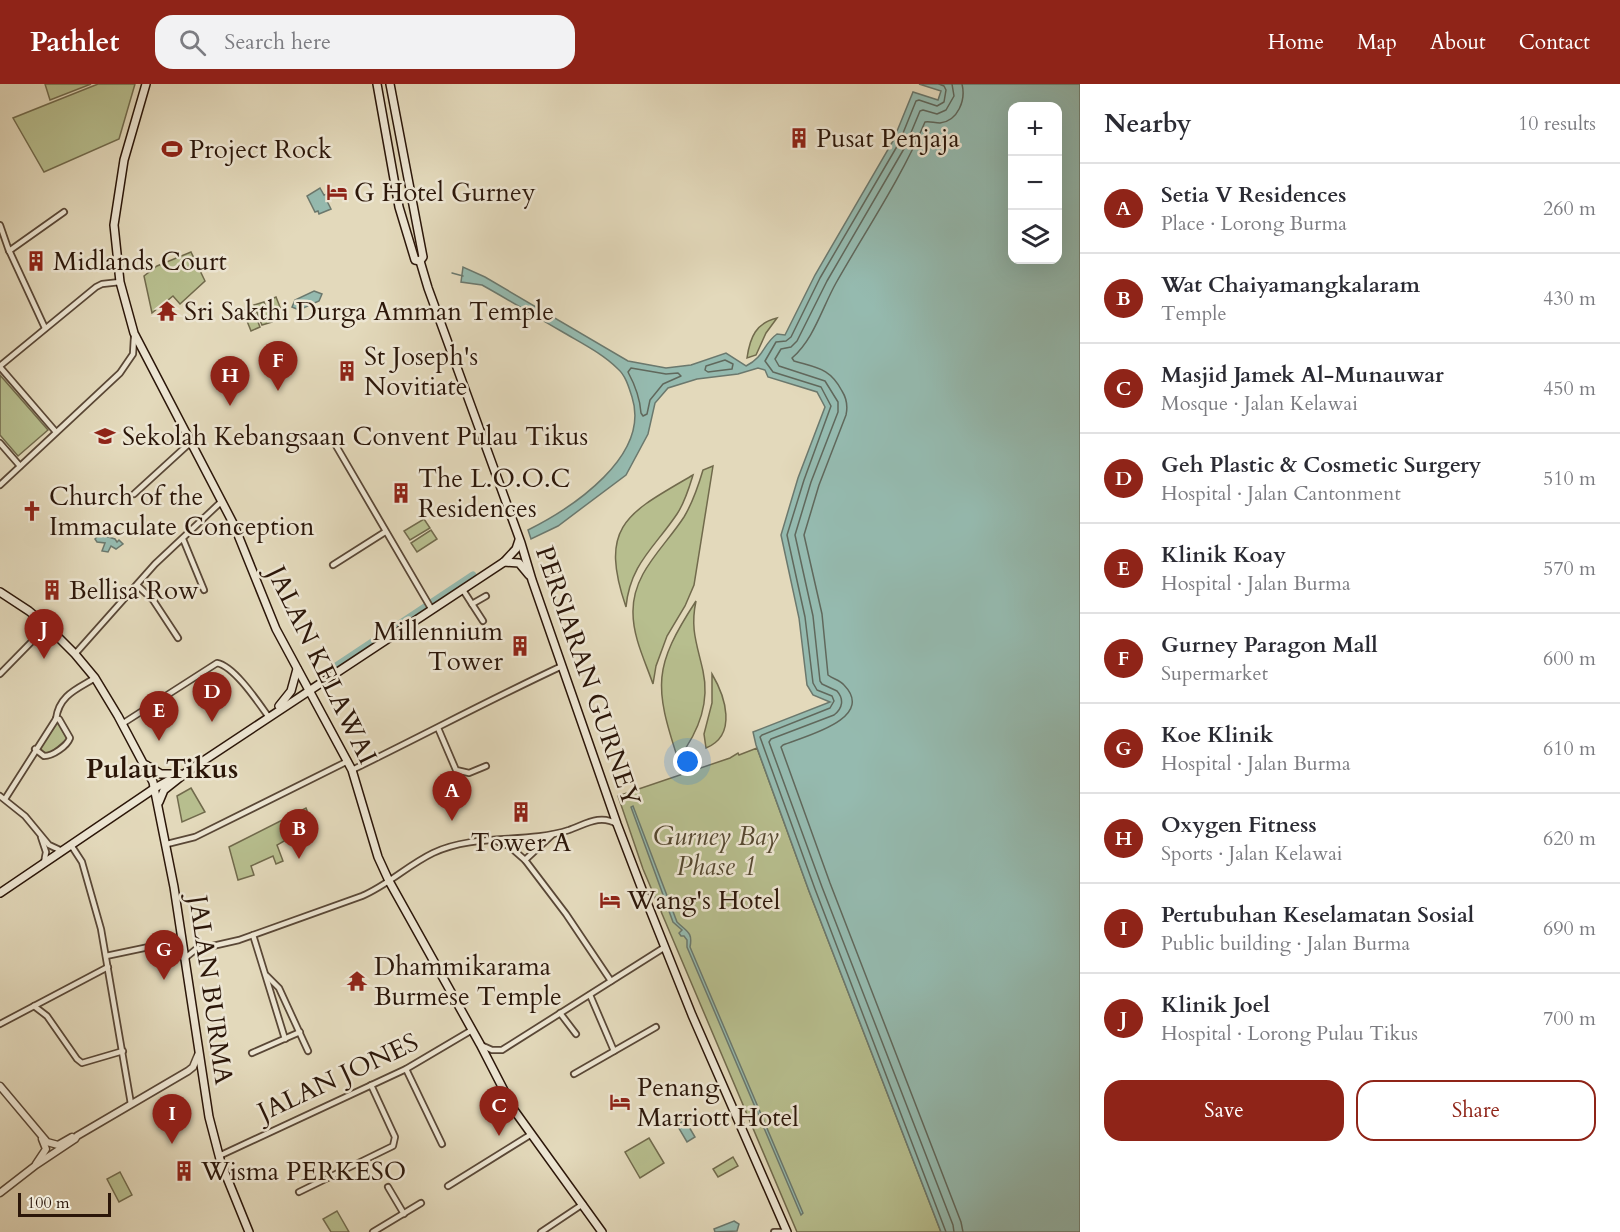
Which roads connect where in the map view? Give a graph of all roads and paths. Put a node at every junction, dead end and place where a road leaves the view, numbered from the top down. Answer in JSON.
{"nodes":[{"id":1,"x":146,"y":84,"type":"edge"},
{"id":2,"x":377,"y":84,"type":"edge"},
{"id":3,"x":390,"y":84,"type":"edge"},
{"id":4,"x":412,"y":205,"type":"junction"},
{"id":5,"x":399,"y":207,"type":"junction"},
{"id":6,"x":64,"y":212,"type":"dead end"},
{"id":7,"x":0,"y":225,"type":"edge"},
{"id":8,"x":8,"y":249,"type":"junction"},
{"id":9,"x":0,"y":252,"type":"edge"},
{"id":10,"x":420,"y":261,"type":"junction"},
{"id":11,"x":120,"y":282,"type":"junction"},
{"id":12,"x":45,"y":328,"type":"junction"},
{"id":13,"x":134,"y":333,"type":"junction"},
{"id":14,"x":0,"y":366,"type":"edge"},
{"id":15,"x":56,"y":432,"type":"junction"},
{"id":16,"x":192,"y":441,"type":"junction"},
{"id":17,"x":0,"y":443,"type":"edge"},
{"id":18,"x":335,"y":444,"type":"dead end"},
{"id":19,"x":20,"y":466,"type":"junction"},
{"id":20,"x":0,"y":485,"type":"edge"},
{"id":21,"x":134,"y":494,"type":"dead end"},
{"id":22,"x":222,"y":501,"type":"junction"},
{"id":23,"x":385,"y":532,"type":"junction"},
{"id":24,"x":183,"y":539,"type":"junction"},
{"id":25,"x":519,"y":540,"type":"junction"},
{"id":26,"x":504,"y":562,"type":"junction"},
{"id":27,"x":333,"y":565,"type":"dead end"},
{"id":28,"x":532,"y":580,"type":"junction"},
{"id":29,"x":137,"y":585,"type":"junction"},
{"id":30,"x":204,"y":590,"type":"dead end"},
{"id":31,"x":463,"y":590,"type":"junction"},
{"id":32,"x":0,"y":592,"type":"edge"},
{"id":33,"x":486,"y":596,"type":"dead end"},
{"id":34,"x":472,"y":604,"type":"junction"},
{"id":35,"x":429,"y":606,"type":"junction"},
{"id":36,"x":483,"y":621,"type":"dead end"},
{"id":37,"x":47,"y":626,"type":"junction"},
{"id":38,"x":178,"y":638,"type":"dead end"},
{"id":39,"x":75,"y":654,"type":"junction"},
{"id":40,"x":562,"y":666,"type":"junction"},
{"id":41,"x":297,"y":669,"type":"junction"},
{"id":42,"x":0,"y":674,"type":"edge"},
{"id":43,"x":95,"y":678,"type":"junction"},
{"id":44,"x":310,"y":691,"type":"junction"},
{"id":45,"x":271,"y":714,"type":"junction"},
{"id":46,"x":56,"y":719,"type":"junction"},
{"id":47,"x":122,"y":724,"type":"junction"},
{"id":48,"x":438,"y":728,"type":"junction"},
{"id":49,"x":35,"y":749,"type":"junction"},
{"id":50,"x":348,"y":761,"type":"junction"},
{"id":51,"x":144,"y":764,"type":"junction"},
{"id":52,"x":486,"y":766,"type":"dead end"},
{"id":53,"x":352,"y":770,"type":"junction"},
{"id":54,"x":188,"y":771,"type":"junction"},
{"id":55,"x":178,"y":774,"type":"junction"},
{"id":56,"x":155,"y":788,"type":"junction"},
{"id":57,"x":2,"y":797,"type":"edge"},
{"id":58,"x":159,"y":802,"type":"junction"},
{"id":59,"x":616,"y":824,"type":"junction"},
{"id":60,"x":552,"y":834,"type":"junction"},
{"id":61,"x":41,"y":836,"type":"junction"},
{"id":62,"x":494,"y":840,"type":"junction"},
{"id":63,"x":166,"y":844,"type":"junction"},
{"id":64,"x":71,"y":845,"type":"junction"},
{"id":65,"x":62,"y":851,"type":"junction"},
{"id":66,"x":525,"y":860,"type":"junction"},
{"id":67,"x":44,"y":862,"type":"junction"},
{"id":68,"x":389,"y":881,"type":"junction"},
{"id":69,"x":0,"y":892,"type":"edge"},
{"id":70,"x":253,"y":934,"type":"junction"},
{"id":71,"x":182,"y":940,"type":"junction"},
{"id":72,"x":665,"y":947,"type":"junction"},
{"id":73,"x":106,"y":956,"type":"junction"},
{"id":74,"x":184,"y":959,"type":"junction"},
{"id":75,"x":108,"y":967,"type":"junction"},
{"id":76,"x":267,"y":976,"type":"junction"},
{"id":77,"x":611,"y":981,"type":"junction"},
{"id":78,"x":590,"y":995,"type":"junction"},
{"id":79,"x":47,"y":999,"type":"junction"},
{"id":80,"x":34,"y":1006,"type":"junction"},
{"id":81,"x":560,"y":1013,"type":"junction"},
{"id":82,"x":47,"y":1016,"type":"junction"},
{"id":83,"x":0,"y":1024,"type":"edge"},
{"id":84,"x":656,"y":1027,"type":"dead end"},
{"id":85,"x":472,"y":1030,"type":"junction"},
{"id":86,"x":300,"y":1032,"type":"junction"},
{"id":87,"x":576,"y":1034,"type":"dead end"},
{"id":88,"x":285,"y":1038,"type":"junction"},
{"id":89,"x":480,"y":1044,"type":"junction"},
{"id":90,"x":123,"y":1051,"type":"junction"},
{"id":91,"x":308,"y":1051,"type":"dead end"},
{"id":92,"x":614,"y":1051,"type":"junction"},
{"id":93,"x":252,"y":1053,"type":"dead end"},
{"id":94,"x":198,"y":1054,"type":"junction"},
{"id":95,"x":406,"y":1069,"type":"junction"},
{"id":96,"x":574,"y":1074,"type":"dead end"},
{"id":97,"x":371,"y":1085,"type":"junction"},
{"id":98,"x":1,"y":1091,"type":"edge"},
{"id":99,"x":131,"y":1104,"type":"junction"},
{"id":100,"x":531,"y":1135,"type":"junction"},
{"id":101,"x":77,"y":1136,"type":"junction"},
{"id":102,"x":42,"y":1138,"type":"junction"},
{"id":103,"x":442,"y":1144,"type":"dead end"},
{"id":104,"x":219,"y":1156,"type":"junction"},
{"id":105,"x":36,"y":1165,"type":"junction"},
{"id":106,"x":448,"y":1186,"type":"dead end"},
{"id":107,"x":388,"y":1187,"type":"dead end"},
{"id":108,"x":298,"y":1192,"type":"dead end"},
{"id":109,"x":0,"y":1193,"type":"edge"},
{"id":110,"x":421,"y":1203,"type":"dead end"},
{"id":111,"x":583,"y":1204,"type":"junction"},
{"id":112,"x":404,"y":1214,"type":"junction"},
{"id":113,"x":383,"y":1229,"type":"edge"},
{"id":114,"x":249,"y":1232,"type":"edge"},
{"id":115,"x":373,"y":1232,"type":"edge"},
{"id":116,"x":541,"y":1232,"type":"edge"},
{"id":117,"x":602,"y":1232,"type":"edge"},
{"id":118,"x":774,"y":1232,"type":"edge"},
{"id":119,"x":787,"y":1232,"type":"edge"}],
"edges":[{"from":1,"to":11,"type":"main road","name":"JALAN KELAWAI"},
{"from":2,"to":5,"type":"main road","name":"PERSIARAN GURNEY"},
{"from":3,"to":4,"type":"main road","name":"PERSIARAN GURNEY"},
{"from":4,"to":5,"type":"main road"},
{"from":4,"to":10,"type":"main road","name":"PERSIARAN GURNEY"},
{"from":5,"to":10,"type":"main road","name":"PERSIARAN GURNEY"},
{"from":6,"to":8,"type":"street"},
{"from":7,"to":8,"type":"street"},
{"from":8,"to":9,"type":"street"},
{"from":8,"to":12,"type":"street"},
{"from":10,"to":25,"type":"main road","name":"PERSIARAN GURNEY"},
{"from":11,"to":12,"type":"street"},
{"from":11,"to":13,"type":"main road","name":"JALAN KELAWAI"},
{"from":12,"to":14,"type":"street"},
{"from":13,"to":15,"type":"street"},
{"from":13,"to":16,"type":"main road","name":"JALAN KELAWAI"},
{"from":14,"to":15,"type":"street"},
{"from":15,"to":19,"type":"street"},
{"from":16,"to":21,"type":"street"},
{"from":16,"to":22,"type":"main road","name":"JALAN KELAWAI"},
{"from":17,"to":19,"type":"street"},
{"from":18,"to":23,"type":"street"},
{"from":19,"to":20,"type":"street"},
{"from":22,"to":24,"type":"street"},
{"from":22,"to":41,"type":"main road","name":"JALAN KELAWAI"},
{"from":23,"to":27,"type":"street"},
{"from":23,"to":35,"type":"street"},
{"from":24,"to":29,"type":"street"},
{"from":24,"to":30,"type":"street"},
{"from":25,"to":26,"type":"main road"},
{"from":25,"to":28,"type":"main road","name":"PERSIARAN GURNEY"},
{"from":26,"to":28,"type":"main road"},
{"from":26,"to":31,"type":"main road"},
{"from":28,"to":40,"type":"main road","name":"PERSIARAN GURNEY"},
{"from":29,"to":38,"type":"street"},
{"from":29,"to":39,"type":"street"},
{"from":31,"to":34,"type":"street"},
{"from":31,"to":35,"type":"main road"},
{"from":32,"to":37,"type":"main road","name":"JALAN BURMA"},
{"from":33,"to":34,"type":"street"},
{"from":34,"to":36,"type":"street"},
{"from":35,"to":44,"type":"main road"},
{"from":37,"to":39,"type":"main road","name":"JALAN BURMA"},
{"from":37,"to":42,"type":"street"},
{"from":39,"to":43,"type":"main road","name":"JALAN BURMA"},
{"from":40,"to":48,"type":"street"},
{"from":40,"to":59,"type":"main road","name":"PERSIARAN GURNEY"},
{"from":41,"to":44,"type":"main road","name":"JALAN KELAWAI"},
{"from":41,"to":45,"type":"main road"},
{"from":43,"to":46,"type":"street"},
{"from":43,"to":47,"type":"main road","name":"JALAN BURMA"},
{"from":44,"to":45,"type":"main road"},
{"from":44,"to":50,"type":"main road","name":"JALAN KELAWAI"},
{"from":45,"to":47,"type":"street"},
{"from":45,"to":54,"type":"main road"},
{"from":46,"to":49,"type":"street"},
{"from":46,"to":49,"type":"street"},
{"from":47,"to":51,"type":"main road","name":"JALAN BURMA"},
{"from":48,"to":52,"type":"street"},
{"from":48,"to":53,"type":"street"},
{"from":49,"to":57,"type":"street"},
{"from":50,"to":53,"type":"main road","name":"JALAN KELAWAI"},
{"from":50,"to":63,"type":"street"},
{"from":51,"to":55,"type":"main road"},
{"from":51,"to":56,"type":"main road","name":"JALAN BURMA"},
{"from":53,"to":68,"type":"main road","name":"JALAN KELAWAI"},
{"from":54,"to":55,"type":"main road"},
{"from":54,"to":58,"type":"main road"},
{"from":55,"to":56,"type":"main road"},
{"from":56,"to":58,"type":"main road","name":"JALAN BURMA"},
{"from":56,"to":64,"type":"main road"},
{"from":57,"to":61,"type":"street"},
{"from":58,"to":63,"type":"main road","name":"JALAN BURMA"},
{"from":59,"to":60,"type":"street"},
{"from":59,"to":72,"type":"main road","name":"PERSIARAN GURNEY"},
{"from":60,"to":62,"type":"street"},
{"from":60,"to":66,"type":"street"},
{"from":61,"to":65,"type":"street"},
{"from":61,"to":67,"type":"street"},
{"from":62,"to":66,"type":"street"},
{"from":62,"to":68,"type":"street"},
{"from":63,"to":71,"type":"main road","name":"JALAN BURMA"},
{"from":64,"to":65,"type":"main road"},
{"from":64,"to":73,"type":"street"},
{"from":65,"to":67,"type":"main road"},
{"from":66,"to":77,"type":"street"},
{"from":67,"to":69,"type":"main road"},
{"from":68,"to":70,"type":"street"},
{"from":68,"to":85,"type":"main road","name":"JALAN KELAWAI"},
{"from":70,"to":74,"type":"street"},
{"from":70,"to":76,"type":"street"},
{"from":71,"to":73,"type":"street"},
{"from":71,"to":74,"type":"main road","name":"JALAN BURMA"},
{"from":72,"to":77,"type":"street"},
{"from":72,"to":119,"type":"main road","name":"PERSIARAN GURNEY"},
{"from":73,"to":75,"type":"street"},
{"from":74,"to":94,"type":"main road","name":"JALAN BURMA"},
{"from":75,"to":79,"type":"street"},
{"from":75,"to":90,"type":"street"},
{"from":76,"to":86,"type":"street"},
{"from":76,"to":88,"type":"street"},
{"from":77,"to":78,"type":"street"},
{"from":78,"to":81,"type":"street"},
{"from":78,"to":92,"type":"street"},
{"from":79,"to":80,"type":"street"},
{"from":79,"to":82,"type":"street"},
{"from":80,"to":82,"type":"street"},
{"from":80,"to":83,"type":"street"},
{"from":81,"to":87,"type":"street"},
{"from":81,"to":89,"type":"street"},
{"from":82,"to":90,"type":"street"},
{"from":84,"to":92,"type":"street"},
{"from":85,"to":89,"type":"main road","name":"JALAN KELAWAI"},
{"from":85,"to":95,"type":"street","name":"JALAN JONES"},
{"from":86,"to":88,"type":"street"},
{"from":86,"to":91,"type":"street"},
{"from":88,"to":93,"type":"street"},
{"from":89,"to":100,"type":"main road","name":"JALAN KELAWAI"},
{"from":90,"to":99,"type":"street"},
{"from":92,"to":96,"type":"street"},
{"from":94,"to":99,"type":"street"},
{"from":94,"to":104,"type":"main road","name":"JALAN BURMA"},
{"from":95,"to":97,"type":"street","name":"JALAN JONES"},
{"from":95,"to":103,"type":"street"},
{"from":97,"to":104,"type":"street","name":"JALAN JONES"},
{"from":97,"to":108,"type":"street"},
{"from":98,"to":102,"type":"street"},
{"from":99,"to":101,"type":"street"},
{"from":100,"to":106,"type":"street"},
{"from":100,"to":111,"type":"main road","name":"JALAN KELAWAI"},
{"from":101,"to":102,"type":"street"},
{"from":101,"to":105,"type":"street"},
{"from":102,"to":105,"type":"street"},
{"from":104,"to":114,"type":"main road","name":"JALAN BURMA"},
{"from":105,"to":109,"type":"street"},
{"from":107,"to":112,"type":"street"},
{"from":110,"to":112,"type":"street"},
{"from":111,"to":116,"type":"street"},
{"from":111,"to":117,"type":"main road","name":"JALAN KELAWAI"},
{"from":112,"to":113,"type":"street"},
{"from":113,"to":115,"type":"street"},
{"from":118,"to":119,"type":"street"}]}
